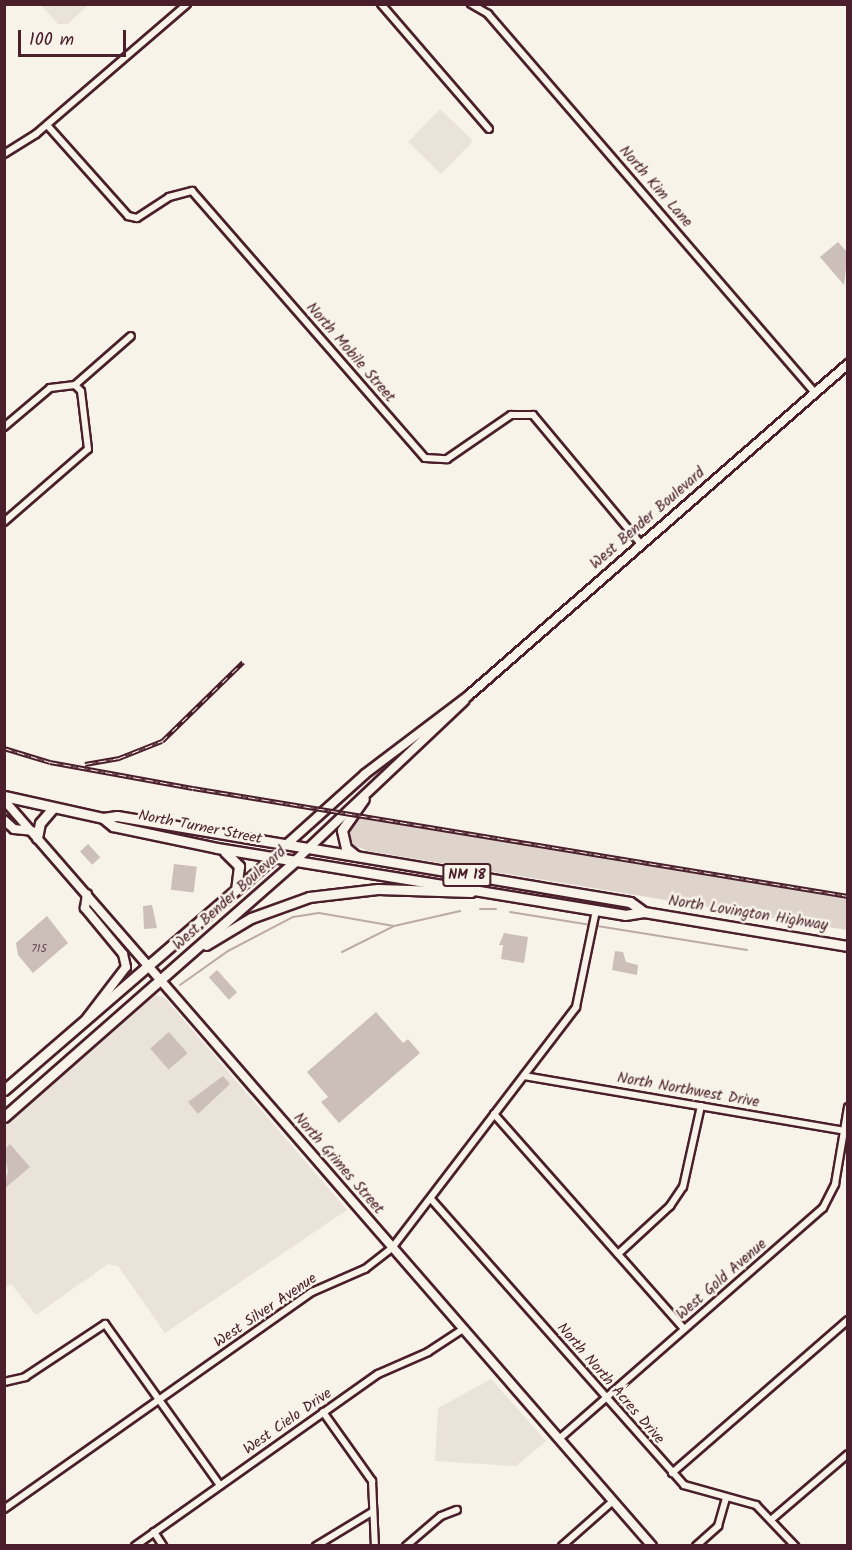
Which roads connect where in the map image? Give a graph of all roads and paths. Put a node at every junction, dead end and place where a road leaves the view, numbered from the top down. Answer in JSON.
{"nodes":[{"id":1,"x":187,"y":4,"type":"edge"},
{"id":2,"x":381,"y":4,"type":"edge"},
{"id":3,"x":471,"y":4,"type":"edge"},
{"id":4,"x":47,"y":125,"type":"junction"},
{"id":5,"x":489,"y":129,"type":"dead end"},
{"id":6,"x":4,"y":154,"type":"edge"},
{"id":7,"x":130,"y":336,"type":"dead end"},
{"id":8,"x":848,"y":364,"type":"edge"},
{"id":9,"x":75,"y":385,"type":"junction"},
{"id":10,"x":815,"y":393,"type":"junction"},
{"id":11,"x":4,"y":427,"type":"edge"},
{"id":12,"x":4,"y":522,"type":"edge"},
{"id":13,"x":641,"y":544,"type":"junction"},
{"id":14,"x":468,"y":696,"type":"junction"},
{"id":15,"x":4,"y":798,"type":"edge"},
{"id":16,"x":364,"y":798,"type":"junction"},
{"id":17,"x":53,"y":808,"type":"junction"},
{"id":18,"x":103,"y":818,"type":"junction"},
{"id":19,"x":4,"y":820,"type":"edge"},
{"id":20,"x":35,"y":834,"type":"junction"},
{"id":21,"x":286,"y":845,"type":"junction"},
{"id":22,"x":217,"y":848,"type":"junction"},
{"id":23,"x":308,"y":849,"type":"junction"},
{"id":24,"x":273,"y":857,"type":"junction"},
{"id":25,"x":358,"y":857,"type":"junction"},
{"id":26,"x":295,"y":861,"type":"junction"},
{"id":27,"x":236,"y":890,"type":"junction"},
{"id":28,"x":475,"y":891,"type":"junction"},
{"id":29,"x":87,"y":894,"type":"junction"},
{"id":30,"x":596,"y":910,"type":"junction"},
{"id":31,"x":644,"y":912,"type":"junction"},
{"id":32,"x":848,"y":946,"type":"edge"},
{"id":33,"x":188,"y":956,"type":"junction"},
{"id":34,"x":149,"y":966,"type":"junction"},
{"id":35,"x":161,"y":980,"type":"junction"},
{"id":36,"x":86,"y":1020,"type":"junction"},
{"id":37,"x":32,"y":1066,"type":"junction"},
{"id":38,"x":524,"y":1076,"type":"junction"},
{"id":39,"x":45,"y":1081,"type":"junction"},
{"id":40,"x":4,"y":1090,"type":"edge"},
{"id":41,"x":701,"y":1106,"type":"junction"},
{"id":42,"x":848,"y":1107,"type":"edge"},
{"id":43,"x":494,"y":1114,"type":"junction"},
{"id":44,"x":4,"y":1117,"type":"edge"},
{"id":45,"x":845,"y":1131,"type":"edge"},
{"id":46,"x":431,"y":1198,"type":"junction"},
{"id":47,"x":392,"y":1248,"type":"junction"},
{"id":48,"x":618,"y":1254,"type":"junction"},
{"id":49,"x":848,"y":1320,"type":"edge"},
{"id":50,"x":463,"y":1329,"type":"junction"},
{"id":51,"x":684,"y":1329,"type":"junction"},
{"id":52,"x":4,"y":1382,"type":"edge"},
{"id":53,"x":606,"y":1398,"type":"junction"},
{"id":54,"x":159,"y":1400,"type":"junction"},
{"id":55,"x":323,"y":1412,"type":"junction"},
{"id":56,"x":559,"y":1439,"type":"junction"},
{"id":57,"x":848,"y":1454,"type":"edge"},
{"id":58,"x":672,"y":1473,"type":"junction"},
{"id":59,"x":220,"y":1485,"type":"junction"},
{"id":60,"x":726,"y":1498,"type":"junction"},
{"id":61,"x":613,"y":1502,"type":"junction"},
{"id":62,"x":4,"y":1509,"type":"edge"},
{"id":63,"x":457,"y":1510,"type":"dead end"},
{"id":64,"x":372,"y":1512,"type":"junction"},
{"id":65,"x":772,"y":1519,"type":"junction"},
{"id":66,"x":154,"y":1532,"type":"junction"},
{"id":67,"x":135,"y":1545,"type":"edge"},
{"id":68,"x":164,"y":1545,"type":"edge"},
{"id":69,"x":316,"y":1545,"type":"edge"},
{"id":70,"x":375,"y":1545,"type":"edge"},
{"id":71,"x":406,"y":1545,"type":"edge"},
{"id":72,"x":562,"y":1545,"type":"edge"},
{"id":73,"x":652,"y":1545,"type":"edge"},
{"id":74,"x":696,"y":1545,"type":"edge"},
{"id":75,"x":795,"y":1545,"type":"edge"}],
"edges":[{"from":1,"to":4,"type":"street"},
{"from":2,"to":5,"type":"street"},
{"from":3,"to":10,"type":"street","name":"North Kim Lane"},
{"from":4,"to":6,"type":"street"},
{"from":4,"to":13,"type":"street","name":"North Mobile Street"},
{"from":7,"to":9,"type":"street"},
{"from":8,"to":10,"type":"main road","name":"West Bender Boulevard"},
{"from":9,"to":11,"type":"street"},
{"from":9,"to":12,"type":"street"},
{"from":10,"to":13,"type":"main road","name":"West Bender Boulevard"},
{"from":13,"to":14,"type":"main road","name":"West Bender Boulevard"},
{"from":14,"to":16,"type":"main road","name":"West Bender Boulevard"},
{"from":14,"to":21,"type":"main road","name":"West Bender Boulevard"},
{"from":15,"to":17,"type":"main road","name":"North Turner Street"},
{"from":15,"to":20,"type":"main road","name":"North Grimes Street"},
{"from":16,"to":23,"type":"main road","name":"West Bender Boulevard"},
{"from":16,"to":25,"type":"main road"},
{"from":17,"to":18,"type":"main road","name":"North Turner Street"},
{"from":17,"to":20,"type":"main road"},
{"from":18,"to":21,"type":"main road","name":"North Turner Street"},
{"from":18,"to":22,"type":"main road","name":"North Turner Street"},
{"from":19,"to":20,"type":"main road"},
{"from":20,"to":29,"type":"main road","name":"North Grimes Street"},
{"from":21,"to":23,"type":"main road","name":"North Lovington Highway","number":"NM 18"},
{"from":21,"to":24,"type":"main road","name":"West Bender Boulevard"},
{"from":22,"to":24,"type":"main road","name":"North Turner Street"},
{"from":22,"to":27,"type":"main road"},
{"from":23,"to":25,"type":"main road","name":"North Lovington Highway","number":"NM 18"},
{"from":23,"to":26,"type":"main road","name":"West Bender Boulevard"},
{"from":24,"to":26,"type":"main road","name":"North Turner Street"},
{"from":24,"to":27,"type":"main road","name":"West Bender Boulevard"},
{"from":25,"to":31,"type":"main road","name":"North Lovington Highway","number":"NM 18"},
{"from":26,"to":28,"type":"main road","name":"North Lovington Highway","number":"NM 18"},
{"from":26,"to":33,"type":"main road","name":"West Bender Boulevard"},
{"from":27,"to":34,"type":"main road","name":"West Bender Boulevard"},
{"from":28,"to":30,"type":"main road","name":"North Lovington Highway","number":"NM 18"},
{"from":28,"to":33,"type":"main road"},
{"from":29,"to":34,"type":"main road","name":"North Grimes Street"},
{"from":29,"to":36,"type":"main road"},
{"from":30,"to":31,"type":"main road","name":"North Lovington Highway","number":"NM 18"},
{"from":30,"to":38,"type":"street","name":"West Silver Avenue"},
{"from":31,"to":32,"type":"main road","name":"North Lovington Highway","number":"NM 18"},
{"from":33,"to":35,"type":"main road","name":"West Bender Boulevard"},
{"from":34,"to":35,"type":"main road","name":"North Grimes Street"},
{"from":34,"to":36,"type":"main road","name":"West Bender Boulevard"},
{"from":35,"to":39,"type":"main road","name":"West Bender Boulevard"},
{"from":35,"to":47,"type":"main road","name":"North Grimes Street"},
{"from":36,"to":37,"type":"main road","name":"West Bender Boulevard"},
{"from":37,"to":39,"type":"main road"},
{"from":37,"to":40,"type":"main road","name":"West Bender Boulevard"},
{"from":38,"to":41,"type":"street","name":"North Northwest Drive"},
{"from":38,"to":43,"type":"street","name":"West Silver Avenue"},
{"from":39,"to":44,"type":"main road","name":"West Bender Boulevard"},
{"from":41,"to":45,"type":"street","name":"North Northwest Drive"},
{"from":41,"to":48,"type":"street"},
{"from":42,"to":45,"type":"street","name":"West Gold Avenue"},
{"from":43,"to":46,"type":"street","name":"West Silver Avenue"},
{"from":43,"to":48,"type":"street"},
{"from":45,"to":51,"type":"street","name":"West Gold Avenue"},
{"from":46,"to":47,"type":"street","name":"West Silver Avenue"},
{"from":46,"to":53,"type":"street","name":"North North Acres Drive"},
{"from":47,"to":50,"type":"main road","name":"North Grimes Street"},
{"from":47,"to":54,"type":"street","name":"West Silver Avenue"},
{"from":48,"to":51,"type":"street"},
{"from":49,"to":58,"type":"street"},
{"from":50,"to":55,"type":"street","name":"West Cielo Drive"},
{"from":50,"to":56,"type":"main road","name":"North Grimes Street"},
{"from":51,"to":53,"type":"street","name":"West Gold Avenue"},
{"from":52,"to":54,"type":"street"},
{"from":53,"to":56,"type":"street","name":"West Gold Avenue"},
{"from":53,"to":58,"type":"street","name":"North North Acres Drive"},
{"from":54,"to":59,"type":"street"},
{"from":54,"to":62,"type":"street","name":"West Silver Avenue"},
{"from":55,"to":59,"type":"street","name":"West Cielo Drive"},
{"from":55,"to":64,"type":"street"},
{"from":56,"to":61,"type":"main road","name":"North Grimes Street"},
{"from":57,"to":65,"type":"street"},
{"from":58,"to":60,"type":"street","name":"North North Acres Drive"},
{"from":59,"to":66,"type":"street","name":"West Cielo Drive"},
{"from":60,"to":65,"type":"street","name":"North North Acres Drive"},
{"from":60,"to":74,"type":"street"},
{"from":61,"to":72,"type":"street"},
{"from":61,"to":73,"type":"main road","name":"North Grimes Street"},
{"from":63,"to":71,"type":"street"},
{"from":64,"to":69,"type":"street"},
{"from":64,"to":70,"type":"street"},
{"from":65,"to":75,"type":"street","name":"North North Acres Drive"},
{"from":66,"to":67,"type":"street","name":"West Cielo Drive"},
{"from":66,"to":68,"type":"street"}]}
